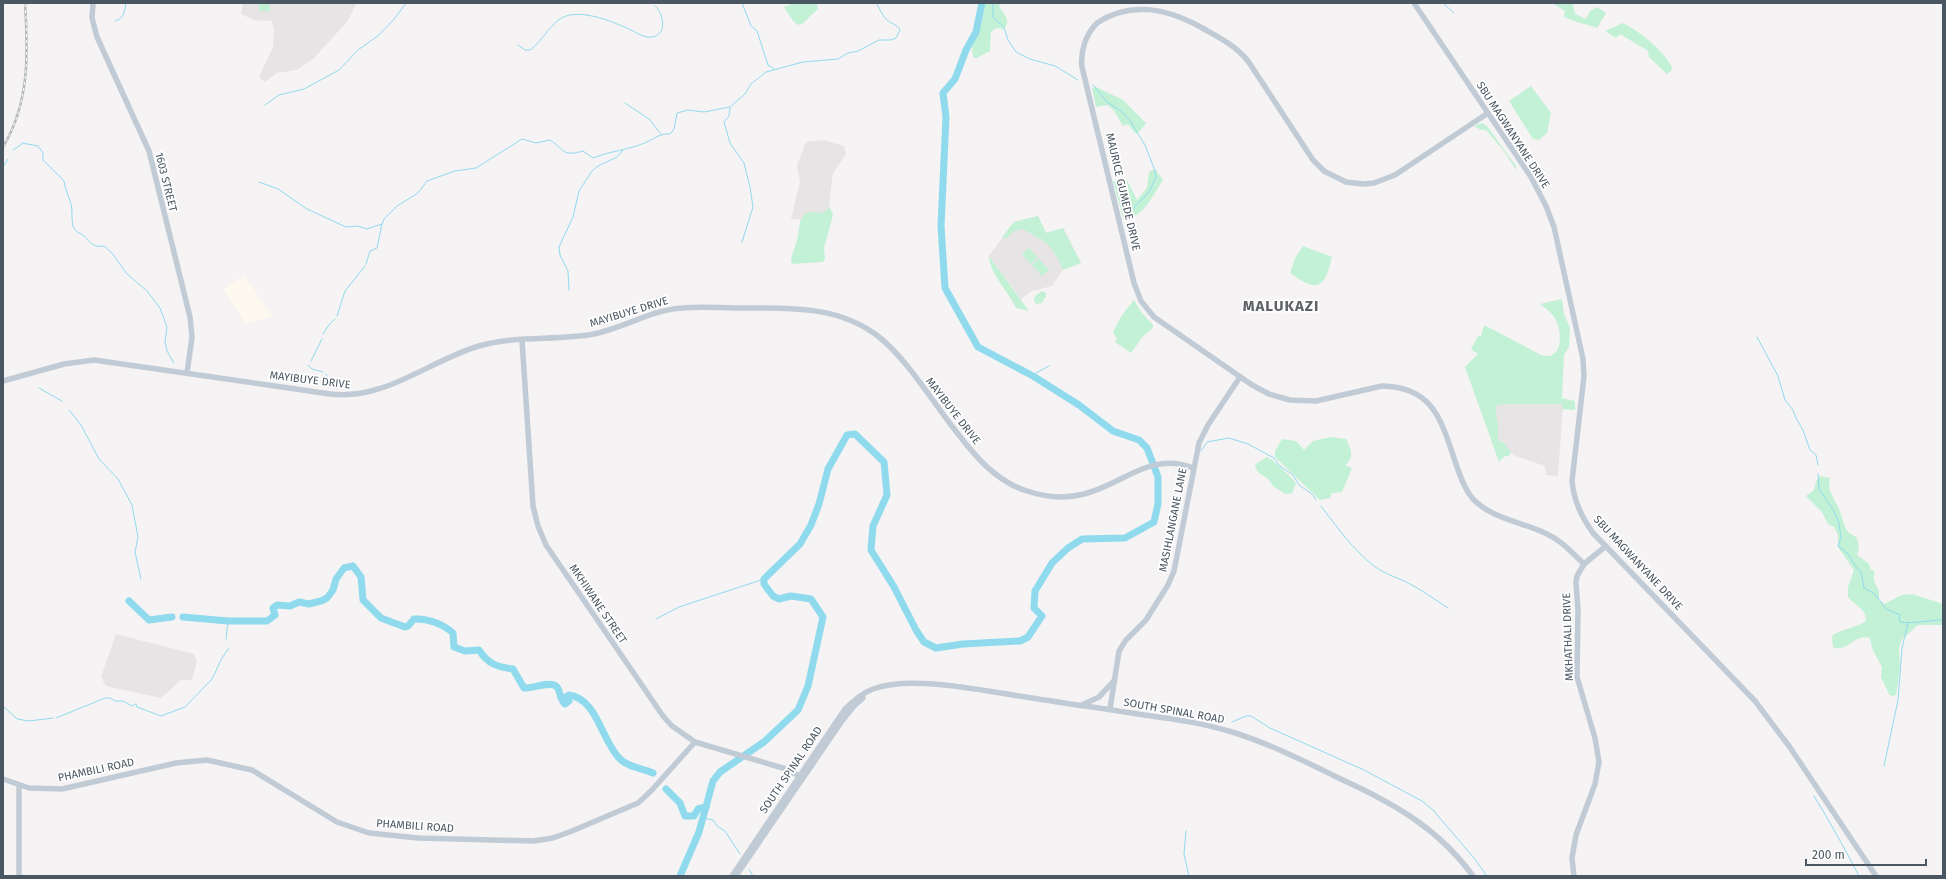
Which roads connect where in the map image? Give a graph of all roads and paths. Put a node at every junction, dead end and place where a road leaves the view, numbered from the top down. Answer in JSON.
{"nodes":[{"id":1,"x":93,"y":3,"type":"edge"},
{"id":2,"x":1414,"y":3,"type":"edge"},
{"id":3,"x":1488,"y":113,"type":"junction"},
{"id":4,"x":522,"y":340,"type":"junction"},
{"id":5,"x":187,"y":373,"type":"junction"},
{"id":6,"x":1240,"y":377,"type":"junction"},
{"id":7,"x":3,"y":381,"type":"edge"},
{"id":8,"x":1193,"y":468,"type":"junction"},
{"id":9,"x":1606,"y":546,"type":"junction"},
{"id":10,"x":1584,"y":564,"type":"junction"},
{"id":11,"x":1114,"y":680,"type":"junction"},
{"id":12,"x":1081,"y":705,"type":"junction"},
{"id":13,"x":1110,"y":709,"type":"junction"},
{"id":14,"x":695,"y":742,"type":"junction"},
{"id":15,"x":802,"y":777,"type":"junction"},
{"id":16,"x":3,"y":778,"type":"edge"},
{"id":17,"x":19,"y":786,"type":"junction"},
{"id":18,"x":19,"y":876,"type":"edge"},
{"id":19,"x":732,"y":876,"type":"edge"},
{"id":20,"x":736,"y":876,"type":"edge"},
{"id":21,"x":1473,"y":876,"type":"edge"},
{"id":22,"x":1574,"y":876,"type":"edge"},
{"id":23,"x":1876,"y":876,"type":"edge"}],
"edges":[{"from":1,"to":5,"type":"street","name":"1603 STREET"},
{"from":2,"to":3,"type":"street","name":"SBU MAGWANYANE DRIVE"},
{"from":3,"to":6,"type":"street","name":"MAURICE GUMEDE DRIVE"},
{"from":3,"to":9,"type":"street","name":"SBU MAGWANYANE DRIVE"},
{"from":4,"to":5,"type":"street","name":"MAYIBUYE DRIVE"},
{"from":4,"to":8,"type":"street","name":"MAYIBUYE DRIVE"},
{"from":4,"to":14,"type":"street","name":"MKHIWANE STREET"},
{"from":5,"to":7,"type":"street","name":"MAYIBUYE DRIVE"},
{"from":6,"to":8,"type":"street","name":"MASIHLANGANE LANE"},
{"from":6,"to":10,"type":"street","name":"MAURICE GUMEDE DRIVE"},
{"from":8,"to":11,"type":"street","name":"MASIHLANGANE LANE"},
{"from":9,"to":10,"type":"street","name":"MKHATHALI DRIVE"},
{"from":9,"to":23,"type":"street","name":"SBU MAGWANYANE DRIVE"},
{"from":10,"to":22,"type":"street","name":"MKHATHALI DRIVE"},
{"from":11,"to":12,"type":"street"},
{"from":11,"to":13,"type":"street","name":"MASIHLANGANE LANE"},
{"from":12,"to":13,"type":"street","name":"SOUTH SPINAL ROAD"},
{"from":12,"to":15,"type":"street","name":"SOUTH SPINAL ROAD"},
{"from":13,"to":21,"type":"street","name":"SOUTH SPINAL ROAD"},
{"from":14,"to":15,"type":"street","name":"MKHIWANE STREET"},
{"from":14,"to":17,"type":"street","name":"PHAMBILI ROAD"},
{"from":15,"to":19,"type":"street","name":"SOUTH SPINAL ROAD"},
{"from":15,"to":20,"type":"street","name":"SOUTH SPINAL ROAD"},
{"from":16,"to":17,"type":"street","name":"PHAMBILI ROAD"},
{"from":17,"to":18,"type":"street"}]}
